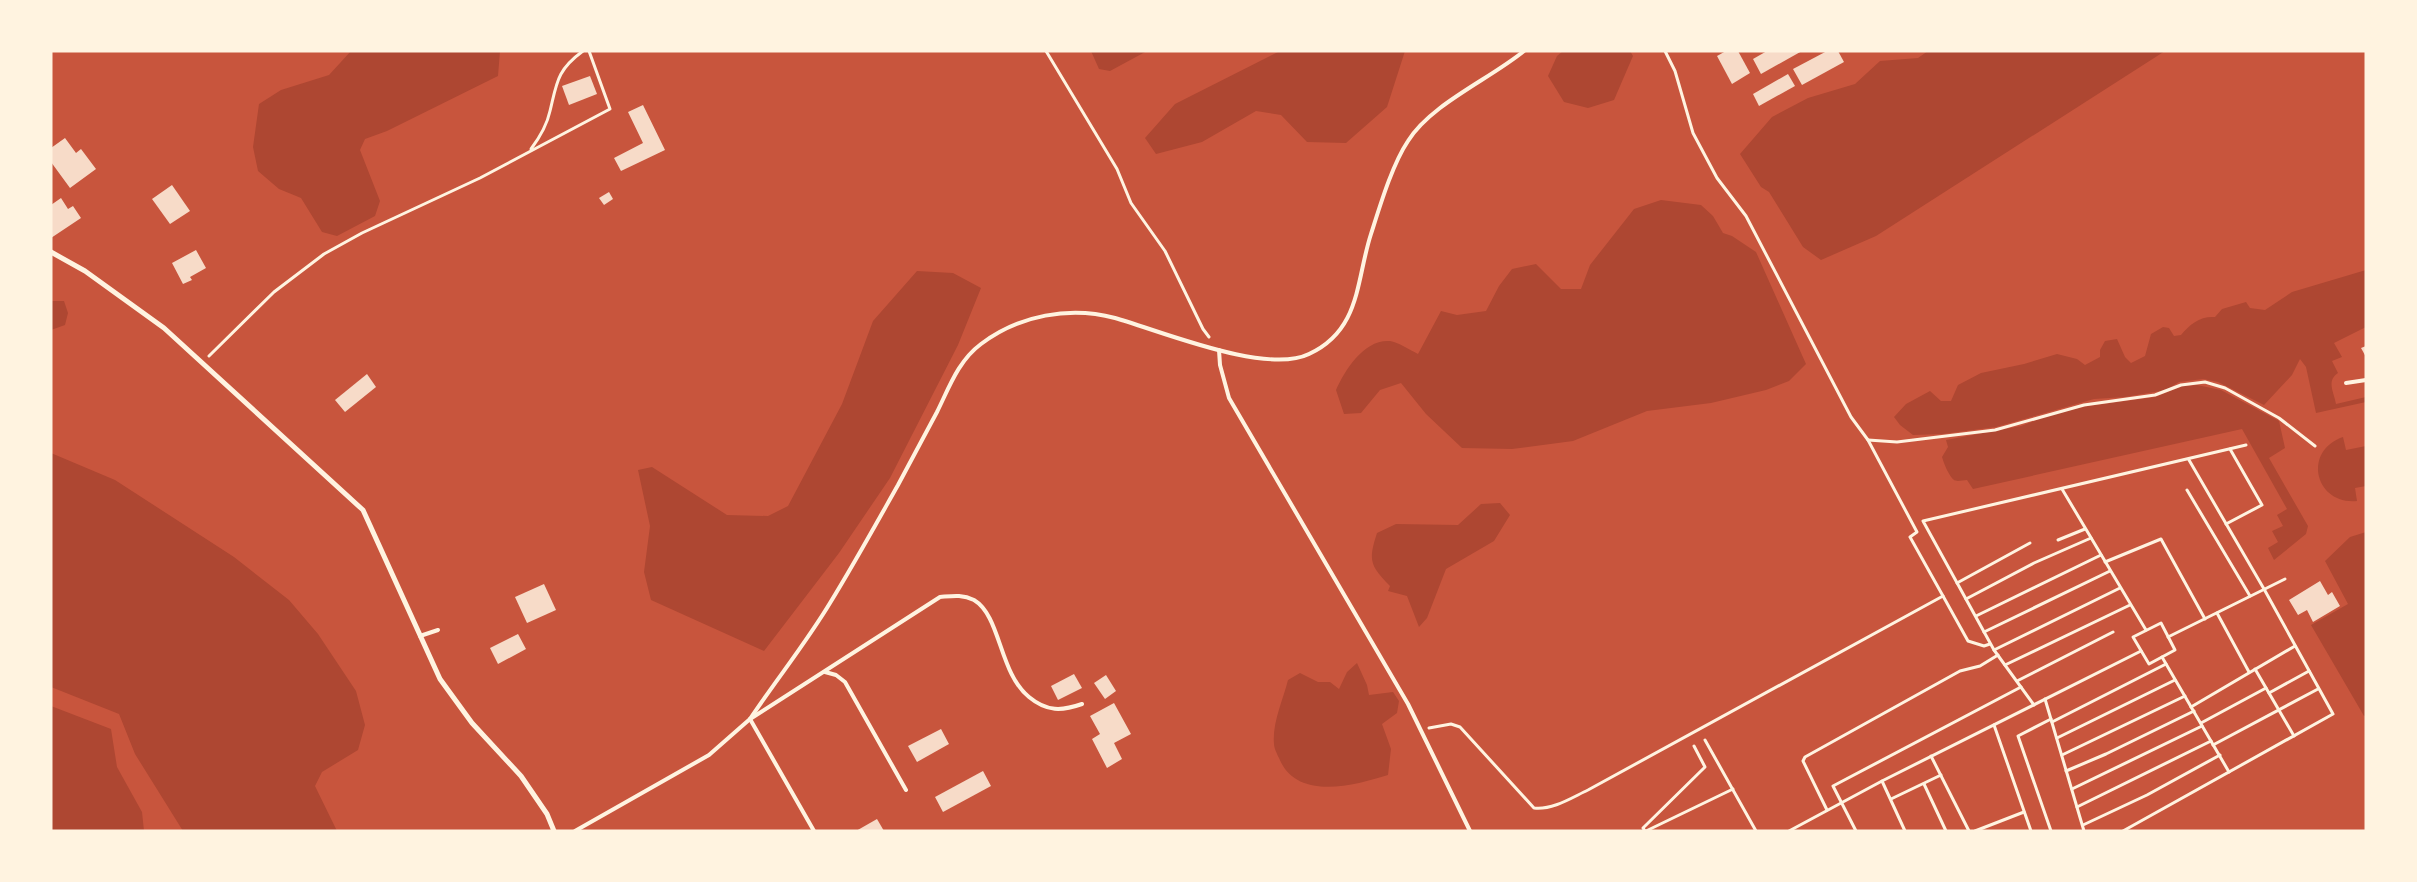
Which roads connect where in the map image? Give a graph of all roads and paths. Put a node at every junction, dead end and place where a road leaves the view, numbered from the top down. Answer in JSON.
{"nodes":[{"id":1,"x":583,"y":51,"type":"edge"},
{"id":2,"x":589,"y":51,"type":"edge"},
{"id":3,"x":1046,"y":51,"type":"edge"},
{"id":4,"x":1524,"y":51,"type":"edge"},
{"id":5,"x":1665,"y":51,"type":"edge"},
{"id":6,"x":529,"y":151,"type":"junction"},
{"id":7,"x":51,"y":252,"type":"edge"},
{"id":8,"x":1219,"y":350,"type":"junction"},
{"id":9,"x":203,"y":362,"type":"junction"},
{"id":10,"x":2366,"y":380,"type":"edge"},
{"id":11,"x":2346,"y":383,"type":"dead end"},
{"id":12,"x":1868,"y":440,"type":"junction"},
{"id":13,"x":2246,"y":445,"type":"dead end"},
{"id":14,"x":2315,"y":446,"type":"dead end"},
{"id":15,"x":2230,"y":449,"type":"junction"},
{"id":16,"x":2188,"y":460,"type":"junction"},
{"id":17,"x":2062,"y":489,"type":"junction"},
{"id":18,"x":2187,"y":490,"type":"dead end"},
{"id":19,"x":2226,"y":524,"type":"junction"},
{"id":20,"x":2085,"y":528,"type":"junction"},
{"id":21,"x":2091,"y":538,"type":"junction"},
{"id":22,"x":2058,"y":540,"type":"dead end"},
{"id":23,"x":2030,"y":543,"type":"dead end"},
{"id":24,"x":2101,"y":555,"type":"junction"},
{"id":25,"x":2105,"y":562,"type":"junction"},
{"id":26,"x":2110,"y":571,"type":"junction"},
{"id":27,"x":2284,"y":579,"type":"dead end"},
{"id":28,"x":1957,"y":583,"type":"junction"},
{"id":29,"x":2120,"y":588,"type":"junction"},
{"id":30,"x":2264,"y":589,"type":"junction"},
{"id":31,"x":1943,"y":596,"type":"junction"},
{"id":32,"x":2250,"y":596,"type":"junction"},
{"id":33,"x":1966,"y":600,"type":"junction"},
{"id":34,"x":2130,"y":605,"type":"junction"},
{"id":35,"x":2217,"y":613,"type":"junction"},
{"id":36,"x":1975,"y":616,"type":"junction"},
{"id":37,"x":2205,"y":619,"type":"junction"},
{"id":38,"x":438,"y":630,"type":"dead end"},
{"id":39,"x":2146,"y":630,"type":"junction"},
{"id":40,"x":1984,"y":632,"type":"junction"},
{"id":41,"x":2113,"y":632,"type":"dead end"},
{"id":42,"x":420,"y":636,"type":"junction"},
{"id":43,"x":2168,"y":637,"type":"junction"},
{"id":44,"x":1990,"y":644,"type":"junction"},
{"id":45,"x":2295,"y":646,"type":"junction"},
{"id":46,"x":1994,"y":650,"type":"junction"},
{"id":47,"x":2141,"y":651,"type":"junction"},
{"id":48,"x":1998,"y":655,"type":"junction"},
{"id":49,"x":2162,"y":657,"type":"junction"},
{"id":50,"x":2166,"y":664,"type":"junction"},
{"id":51,"x":2005,"y":665,"type":"junction"},
{"id":52,"x":2255,"y":669,"type":"junction"},
{"id":53,"x":2309,"y":671,"type":"junction"},
{"id":54,"x":825,"y":672,"type":"junction"},
{"id":55,"x":2249,"y":672,"type":"junction"},
{"id":56,"x":2175,"y":680,"type":"junction"},
{"id":57,"x":2017,"y":681,"type":"junction"},
{"id":58,"x":2021,"y":687,"type":"junction"},
{"id":59,"x":2266,"y":688,"type":"junction"},
{"id":60,"x":2318,"y":688,"type":"junction"},
{"id":61,"x":2269,"y":693,"type":"junction"},
{"id":62,"x":2185,"y":696,"type":"junction"},
{"id":63,"x":2045,"y":699,"type":"junction"},
{"id":64,"x":1082,"y":704,"type":"dead end"},
{"id":65,"x":2034,"y":705,"type":"junction"},
{"id":66,"x":2193,"y":709,"type":"junction"},
{"id":67,"x":2278,"y":710,"type":"junction"},
{"id":68,"x":750,"y":719,"type":"junction"},
{"id":69,"x":2052,"y":721,"type":"junction"},
{"id":70,"x":2202,"y":724,"type":"junction"},
{"id":71,"x":1994,"y":725,"type":"junction"},
{"id":72,"x":1421,"y":730,"type":"junction"},
{"id":73,"x":2294,"y":736,"type":"junction"},
{"id":74,"x":2056,"y":738,"type":"junction"},
{"id":75,"x":1705,"y":740,"type":"dead end"},
{"id":76,"x":2212,"y":743,"type":"junction"},
{"id":77,"x":1694,"y":746,"type":"dead end"},
{"id":78,"x":2062,"y":755,"type":"junction"},
{"id":79,"x":2220,"y":755,"type":"junction"},
{"id":80,"x":1931,"y":756,"type":"junction"},
{"id":81,"x":2066,"y":770,"type":"junction"},
{"id":82,"x":2229,"y":772,"type":"junction"},
{"id":83,"x":1941,"y":775,"type":"junction"},
{"id":84,"x":1882,"y":781,"type":"junction"},
{"id":85,"x":1924,"y":784,"type":"junction"},
{"id":86,"x":1733,"y":789,"type":"junction"},
{"id":87,"x":2072,"y":789,"type":"junction"},
{"id":88,"x":906,"y":790,"type":"dead end"},
{"id":89,"x":1891,"y":799,"type":"junction"},
{"id":90,"x":1842,"y":801,"type":"junction"},
{"id":91,"x":2077,"y":807,"type":"junction"},
{"id":92,"x":1827,"y":810,"type":"junction"},
{"id":93,"x":2024,"y":812,"type":"junction"},
{"id":94,"x":2083,"y":825,"type":"junction"},
{"id":95,"x":1795,"y":829,"type":"edge"},
{"id":96,"x":554,"y":831,"type":"edge"},
{"id":97,"x":575,"y":831,"type":"edge"},
{"id":98,"x":814,"y":831,"type":"edge"},
{"id":99,"x":1470,"y":831,"type":"edge"},
{"id":100,"x":1646,"y":831,"type":"edge"},
{"id":101,"x":1756,"y":831,"type":"edge"},
{"id":102,"x":1788,"y":831,"type":"edge"},
{"id":103,"x":1856,"y":831,"type":"edge"},
{"id":104,"x":1905,"y":831,"type":"edge"},
{"id":105,"x":1946,"y":831,"type":"edge"},
{"id":106,"x":1969,"y":831,"type":"edge"},
{"id":107,"x":1975,"y":831,"type":"edge"},
{"id":108,"x":2031,"y":831,"type":"edge"},
{"id":109,"x":2051,"y":831,"type":"edge"},
{"id":110,"x":2084,"y":831,"type":"edge"},
{"id":111,"x":2123,"y":831,"type":"edge"}],
"edges":[{"from":1,"to":6,"type":"path"},
{"from":2,"to":6,"type":"path"},
{"from":3,"to":8,"type":"path"},
{"from":4,"to":8,"type":"lane"},
{"from":5,"to":12,"type":"path"},
{"from":6,"to":9,"type":"path"},
{"from":7,"to":9,"type":"street"},
{"from":8,"to":68,"type":"lane"},
{"from":8,"to":72,"type":"lane"},
{"from":9,"to":42,"type":"street"},
{"from":10,"to":11,"type":"lane"},
{"from":12,"to":14,"type":"path"},
{"from":12,"to":31,"type":"path"},
{"from":13,"to":15,"type":"path"},
{"from":15,"to":16,"type":"path"},
{"from":15,"to":19,"type":"path"},
{"from":16,"to":17,"type":"path"},
{"from":16,"to":19,"type":"path"},
{"from":17,"to":20,"type":"path"},
{"from":17,"to":28,"type":"path"},
{"from":18,"to":32,"type":"path"},
{"from":19,"to":30,"type":"path"},
{"from":20,"to":21,"type":"path"},
{"from":20,"to":22,"type":"path"},
{"from":21,"to":24,"type":"path"},
{"from":21,"to":33,"type":"path"},
{"from":23,"to":28,"type":"path"},
{"from":24,"to":25,"type":"path"},
{"from":24,"to":36,"type":"path"},
{"from":25,"to":26,"type":"path"},
{"from":25,"to":37,"type":"path"},
{"from":26,"to":29,"type":"path"},
{"from":26,"to":40,"type":"path"},
{"from":27,"to":30,"type":"path"},
{"from":28,"to":33,"type":"path"},
{"from":29,"to":34,"type":"path"},
{"from":29,"to":46,"type":"path"},
{"from":30,"to":32,"type":"path"},
{"from":30,"to":45,"type":"path"},
{"from":31,"to":44,"type":"path"},
{"from":31,"to":72,"type":"path"},
{"from":32,"to":35,"type":"path"},
{"from":33,"to":36,"type":"path"},
{"from":34,"to":39,"type":"path"},
{"from":34,"to":51,"type":"path"},
{"from":35,"to":37,"type":"path"},
{"from":35,"to":55,"type":"path"},
{"from":36,"to":40,"type":"path"},
{"from":37,"to":43,"type":"path"},
{"from":38,"to":42,"type":"lane"},
{"from":39,"to":43,"type":"path"},
{"from":39,"to":47,"type":"path"},
{"from":40,"to":44,"type":"path"},
{"from":41,"to":57,"type":"path"},
{"from":42,"to":96,"type":"street"},
{"from":43,"to":49,"type":"path"},
{"from":44,"to":46,"type":"path"},
{"from":45,"to":52,"type":"path"},
{"from":45,"to":53,"type":"path"},
{"from":46,"to":48,"type":"path"},
{"from":47,"to":49,"type":"path"},
{"from":47,"to":63,"type":"path"},
{"from":48,"to":51,"type":"path"},
{"from":48,"to":92,"type":"path"},
{"from":49,"to":50,"type":"path"},
{"from":50,"to":56,"type":"path"},
{"from":50,"to":69,"type":"path"},
{"from":51,"to":57,"type":"path"},
{"from":52,"to":55,"type":"path"},
{"from":52,"to":59,"type":"path"},
{"from":53,"to":60,"type":"path"},
{"from":53,"to":61,"type":"path"},
{"from":54,"to":64,"type":"lane"},
{"from":54,"to":68,"type":"lane"},
{"from":54,"to":88,"type":"lane"},
{"from":55,"to":66,"type":"path"},
{"from":56,"to":62,"type":"path"},
{"from":56,"to":74,"type":"path"},
{"from":57,"to":58,"type":"path"},
{"from":58,"to":65,"type":"path"},
{"from":58,"to":90,"type":"path"},
{"from":59,"to":61,"type":"path"},
{"from":59,"to":70,"type":"path"},
{"from":60,"to":67,"type":"path"},
{"from":60,"to":73,"type":"path"},
{"from":61,"to":67,"type":"path"},
{"from":62,"to":66,"type":"path"},
{"from":62,"to":78,"type":"path"},
{"from":63,"to":65,"type":"path"},
{"from":63,"to":69,"type":"path"},
{"from":65,"to":71,"type":"path"},
{"from":66,"to":70,"type":"path"},
{"from":66,"to":81,"type":"path"},
{"from":67,"to":73,"type":"path"},
{"from":67,"to":76,"type":"path"},
{"from":68,"to":97,"type":"lane"},
{"from":68,"to":98,"type":"lane"},
{"from":69,"to":74,"type":"path"},
{"from":69,"to":109,"type":"path"},
{"from":70,"to":76,"type":"path"},
{"from":70,"to":87,"type":"path"},
{"from":71,"to":80,"type":"path"},
{"from":71,"to":93,"type":"path"},
{"from":72,"to":99,"type":"lane"},
{"from":73,"to":82,"type":"path"},
{"from":74,"to":78,"type":"path"},
{"from":75,"to":86,"type":"path"},
{"from":76,"to":79,"type":"path"},
{"from":76,"to":91,"type":"path"},
{"from":77,"to":100,"type":"path"},
{"from":78,"to":81,"type":"path"},
{"from":79,"to":82,"type":"path"},
{"from":79,"to":94,"type":"path"},
{"from":80,"to":83,"type":"path"},
{"from":80,"to":84,"type":"path"},
{"from":81,"to":87,"type":"path"},
{"from":82,"to":111,"type":"path"},
{"from":83,"to":85,"type":"path"},
{"from":83,"to":106,"type":"path"},
{"from":84,"to":89,"type":"path"},
{"from":84,"to":90,"type":"path"},
{"from":85,"to":89,"type":"path"},
{"from":85,"to":105,"type":"path"},
{"from":86,"to":100,"type":"path"},
{"from":86,"to":101,"type":"path"},
{"from":87,"to":91,"type":"path"},
{"from":89,"to":104,"type":"path"},
{"from":90,"to":92,"type":"path"},
{"from":90,"to":103,"type":"path"},
{"from":91,"to":94,"type":"path"},
{"from":92,"to":95,"type":"path"},
{"from":93,"to":107,"type":"path"},
{"from":93,"to":108,"type":"path"},
{"from":94,"to":110,"type":"path"},
{"from":95,"to":102,"type":"path"}]}
